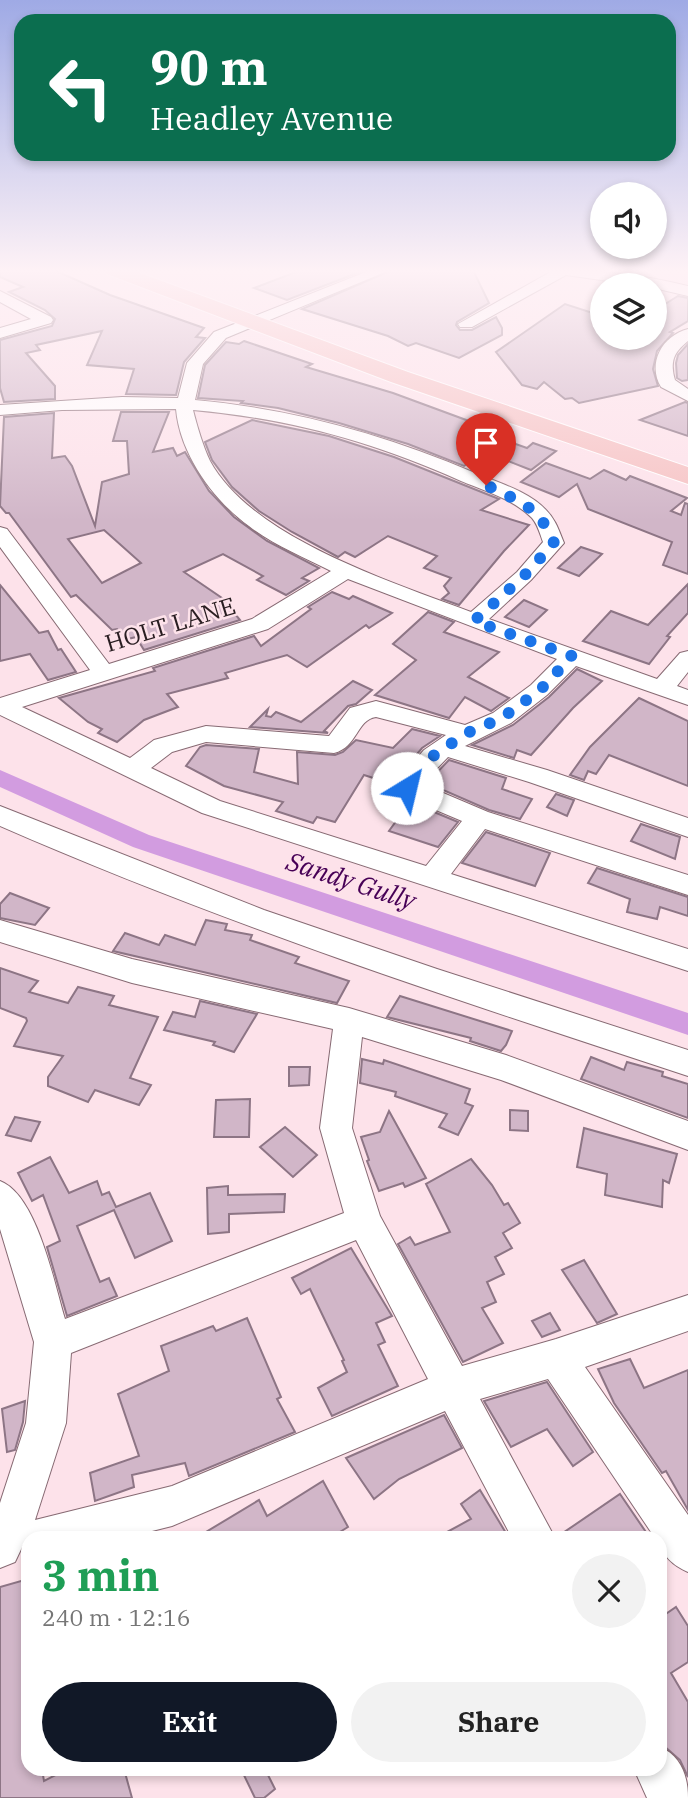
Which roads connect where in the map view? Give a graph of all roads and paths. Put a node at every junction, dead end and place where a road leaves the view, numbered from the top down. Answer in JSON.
{"nodes":[{"id":1,"x":203,"y":354,"type":"edge"},
{"id":2,"x":334,"y":354,"type":"edge"},
{"id":3,"x":384,"y":354,"type":"edge"},
{"id":4,"x":666,"y":354,"type":"edge"},
{"id":5,"x":688,"y":396,"type":"edge"},
{"id":6,"x":186,"y":402,"type":"junction"},
{"id":7,"x":0,"y":410,"type":"edge"},
{"id":8,"x":688,"y":456,"type":"edge"},
{"id":9,"x":688,"y":476,"type":"edge"},
{"id":10,"x":0,"y":533,"type":"edge"},
{"id":11,"x":346,"y":571,"type":"junction"},
{"id":12,"x":474,"y":621,"type":"junction"},
{"id":13,"x":572,"y":656,"type":"junction"},
{"id":14,"x":688,"y":658,"type":"edge"},
{"id":15,"x":103,"y":672,"type":"junction"},
{"id":16,"x":662,"y":688,"type":"junction"},
{"id":17,"x":688,"y":698,"type":"edge"},
{"id":18,"x":0,"y":706,"type":"edge"},
{"id":19,"x":456,"y":741,"type":"junction"},
{"id":20,"x":131,"y":770,"type":"junction"},
{"id":21,"x":0,"y":815,"type":"edge"},
{"id":22,"x":479,"y":818,"type":"junction"},
{"id":23,"x":688,"y":828,"type":"edge"},
{"id":24,"x":432,"y":878,"type":"junction"},
{"id":25,"x":688,"y":885,"type":"edge"},
{"id":26,"x":0,"y":931,"type":"edge"},
{"id":27,"x":688,"y":961,"type":"edge"},
{"id":28,"x":349,"y":1020,"type":"junction"},
{"id":29,"x":688,"y":1063,"type":"edge"},
{"id":30,"x":688,"y":1136,"type":"edge"},
{"id":31,"x":0,"y":1197,"type":"edge"},
{"id":32,"x":364,"y":1221,"type":"junction"},
{"id":33,"x":688,"y":1313,"type":"edge"},
{"id":34,"x":53,"y":1342,"type":"junction"},
{"id":35,"x":556,"y":1358,"type":"junction"},
{"id":36,"x":453,"y":1388,"type":"junction"},
{"id":37,"x":70,"y":1531,"type":"edge"},
{"id":38,"x":530,"y":1531,"type":"edge"},
{"id":39,"x":21,"y":1543,"type":"edge"},
{"id":40,"x":0,"y":1548,"type":"edge"},
{"id":41,"x":688,"y":1551,"type":"edge"},
{"id":42,"x":661,"y":1776,"type":"edge"},
{"id":43,"x":672,"y":1798,"type":"edge"}],
"edges":[{"from":1,"to":6,"type":"street"},
{"from":2,"to":9,"type":"highway"},
{"from":3,"to":8,"type":"highway"},
{"from":4,"to":5,"type":"street"},
{"from":6,"to":7,"type":"street"},
{"from":6,"to":11,"type":"street"},
{"from":6,"to":12,"type":"street"},
{"from":10,"to":15,"type":"street"},
{"from":11,"to":12,"type":"street"},
{"from":11,"to":15,"type":"street","name":"HOLT LANE"},
{"from":12,"to":13,"type":"street"},
{"from":13,"to":16,"type":"street"},
{"from":13,"to":19,"type":"street"},
{"from":14,"to":16,"type":"street"},
{"from":15,"to":18,"type":"street","name":"HOLT LANE"},
{"from":16,"to":17,"type":"street"},
{"from":18,"to":20,"type":"street"},
{"from":19,"to":20,"type":"street"},
{"from":19,"to":22,"type":"street"},
{"from":19,"to":23,"type":"street"},
{"from":20,"to":24,"type":"street"},
{"from":21,"to":29,"type":"street"},
{"from":22,"to":24,"type":"street"},
{"from":22,"to":25,"type":"street"},
{"from":24,"to":27,"type":"street"},
{"from":26,"to":28,"type":"street"},
{"from":28,"to":30,"type":"street"},
{"from":28,"to":32,"type":"street"},
{"from":31,"to":34,"type":"street"},
{"from":32,"to":34,"type":"street"},
{"from":32,"to":36,"type":"street"},
{"from":33,"to":35,"type":"street"},
{"from":34,"to":40,"type":"street"},
{"from":35,"to":36,"type":"street"},
{"from":35,"to":41,"type":"street"},
{"from":36,"to":37,"type":"street"},
{"from":36,"to":38,"type":"street"},
{"from":39,"to":40,"type":"street"},
{"from":42,"to":43,"type":"street"}]}
